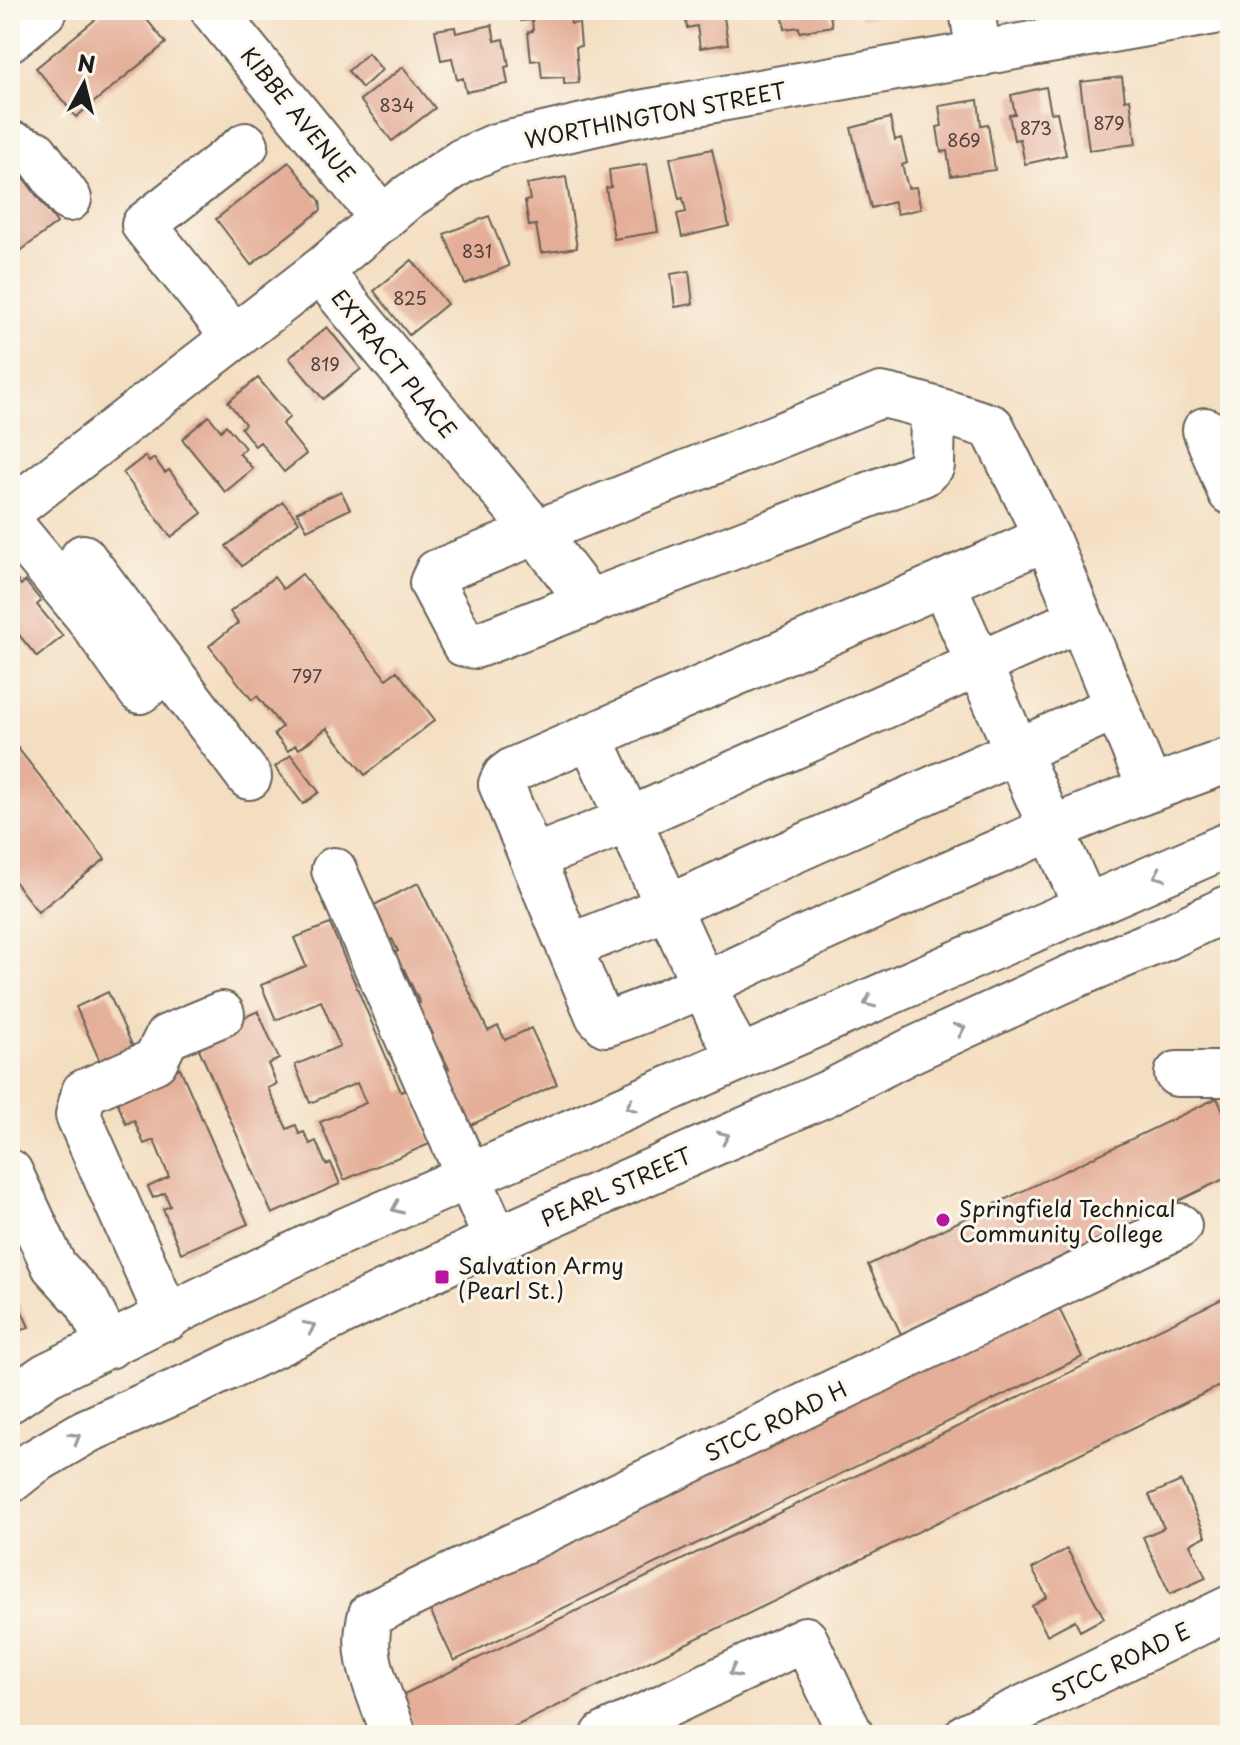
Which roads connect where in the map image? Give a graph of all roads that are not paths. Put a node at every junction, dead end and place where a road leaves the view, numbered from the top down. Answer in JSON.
{"nodes":[{"id":1,"x":45,"y":10,"type":"edge"},
{"id":2,"x":213,"y":10,"type":"edge"},
{"id":3,"x":972,"y":10,"type":"edge"},
{"id":4,"x":1225,"y":10,"type":"edge"},
{"id":5,"x":10,"y":39,"type":"edge"},
{"id":6,"x":979,"y":55,"type":"junction"},
{"id":7,"x":10,"y":143,"type":"edge"},
{"id":8,"x":246,"y":145,"type":"dead end"},
{"id":9,"x":69,"y":199,"type":"dead end"},
{"id":10,"x":383,"y":219,"type":"junction"},
{"id":11,"x":320,"y":271,"type":"junction"},
{"id":12,"x":234,"y":337,"type":"junction"},
{"id":13,"x":933,"y":409,"type":"junction"},
{"id":14,"x":1205,"y":430,"type":"dead end"},
{"id":15,"x":1230,"y":492,"type":"edge"},
{"id":16,"x":10,"y":511,"type":"edge"},
{"id":17,"x":10,"y":523,"type":"edge"},
{"id":18,"x":537,"y":533,"type":"junction"},
{"id":19,"x":1047,"y":538,"type":"junction"},
{"id":20,"x":83,"y":557,"type":"dead end"},
{"id":21,"x":943,"y":583,"type":"junction"},
{"id":22,"x":590,"y":603,"type":"junction"},
{"id":23,"x":1080,"y":619,"type":"junction"},
{"id":24,"x":978,"y":664,"type":"junction"},
{"id":25,"x":154,"y":680,"type":"junction"},
{"id":26,"x":1116,"y":707,"type":"junction"},
{"id":27,"x":590,"y":736,"type":"junction"},
{"id":28,"x":1016,"y":751,"type":"junction"},
{"id":29,"x":1230,"y":760,"type":"edge"},
{"id":30,"x":249,"y":777,"type":"dead end"},
{"id":31,"x":1150,"y":788,"type":"junction"},
{"id":32,"x":629,"y":820,"type":"junction"},
{"id":33,"x":1050,"y":828,"type":"junction"},
{"id":34,"x":1230,"y":844,"type":"edge"},
{"id":35,"x":532,"y":858,"type":"junction"},
{"id":36,"x":334,"y":870,"type":"dead end"},
{"id":37,"x":668,"y":907,"type":"junction"},
{"id":38,"x":1086,"y":907,"type":"junction"},
{"id":39,"x":1230,"y":907,"type":"edge"},
{"id":40,"x":569,"y":947,"type":"junction"},
{"id":41,"x":703,"y":983,"type":"junction"},
{"id":42,"x":222,"y":1014,"type":"dead end"},
{"id":43,"x":740,"y":1058,"type":"junction"},
{"id":44,"x":1177,"y":1074,"type":"dead end"},
{"id":45,"x":1230,"y":1074,"type":"edge"},
{"id":46,"x":10,"y":1172,"type":"edge"},
{"id":47,"x":468,"y":1177,"type":"junction"},
{"id":48,"x":1179,"y":1226,"type":"dead end"},
{"id":49,"x":496,"y":1239,"type":"junction"},
{"id":50,"x":168,"y":1318,"type":"junction"},
{"id":51,"x":109,"y":1346,"type":"junction"},
{"id":52,"x":10,"y":1400,"type":"edge"},
{"id":53,"x":10,"y":1481,"type":"edge"},
{"id":54,"x":1230,"y":1608,"type":"edge"},
{"id":55,"x":394,"y":1735,"type":"edge"},
{"id":56,"x":604,"y":1735,"type":"edge"},
{"id":57,"x":851,"y":1735,"type":"edge"},
{"id":58,"x":967,"y":1735,"type":"edge"}],
"edges":[{"from":1,"to":5,"type":"street"},
{"from":2,"to":10,"type":"street","name":"KIBBE AVENUE"},
{"from":3,"to":6,"type":"street"},
{"from":4,"to":6,"type":"street","name":"WORTHINGTON STREET"},
{"from":6,"to":10,"type":"street","name":"WORTHINGTON STREET"},
{"from":7,"to":9,"type":"street"},
{"from":8,"to":12,"type":"street"},
{"from":10,"to":11,"type":"street","name":"WORTHINGTON STREET"},
{"from":11,"to":12,"type":"street","name":"WORTHINGTON STREET"},
{"from":11,"to":18,"type":"street","name":"EXTRACT PLACE"},
{"from":12,"to":16,"type":"street","name":"WORTHINGTON STREET"},
{"from":13,"to":18,"type":"street"},
{"from":13,"to":19,"type":"street"},
{"from":13,"to":22,"type":"street"},
{"from":14,"to":15,"type":"street"},
{"from":17,"to":25,"type":"street"},
{"from":18,"to":22,"type":"street","name":"EXTRACT PLACE"},
{"from":18,"to":22,"type":"street"},
{"from":19,"to":21,"type":"street"},
{"from":19,"to":23,"type":"street"},
{"from":20,"to":25,"type":"street"},
{"from":21,"to":24,"type":"street"},
{"from":21,"to":27,"type":"street"},
{"from":23,"to":24,"type":"street"},
{"from":23,"to":26,"type":"street"},
{"from":24,"to":28,"type":"street"},
{"from":24,"to":32,"type":"street"},
{"from":25,"to":30,"type":"street"},
{"from":26,"to":28,"type":"street"},
{"from":26,"to":31,"type":"street"},
{"from":27,"to":32,"type":"street"},
{"from":27,"to":35,"type":"street"},
{"from":28,"to":33,"type":"street"},
{"from":28,"to":37,"type":"street"},
{"from":29,"to":31,"type":"street"},
{"from":31,"to":33,"type":"street"},
{"from":32,"to":35,"type":"street"},
{"from":32,"to":37,"type":"street"},
{"from":33,"to":38,"type":"street"},
{"from":33,"to":41,"type":"street"},
{"from":34,"to":38,"type":"street","one_way":true},
{"from":35,"to":40,"type":"street"},
{"from":36,"to":47,"type":"street"},
{"from":37,"to":40,"type":"street"},
{"from":37,"to":41,"type":"street"},
{"from":38,"to":43,"type":"street","one_way":true},
{"from":49,"to":39,"type":"street","name":"PEARL STREET","one_way":true},
{"from":40,"to":41,"type":"street"},
{"from":41,"to":43,"type":"street"},
{"from":42,"to":50,"type":"street"},
{"from":43,"to":47,"type":"street","one_way":true},
{"from":44,"to":45,"type":"street"},
{"from":46,"to":51,"type":"street"},
{"from":47,"to":49,"type":"street"},
{"from":47,"to":50,"type":"street","one_way":true},
{"from":48,"to":55,"type":"street","name":"STCC ROAD H"},
{"from":53,"to":49,"type":"street","name":"PEARL STREET","one_way":true},
{"from":50,"to":51,"type":"street"},
{"from":51,"to":52,"type":"street"},
{"from":54,"to":58,"type":"street","name":"STCC ROAD E"},
{"from":57,"to":56,"type":"street","one_way":true}]}
